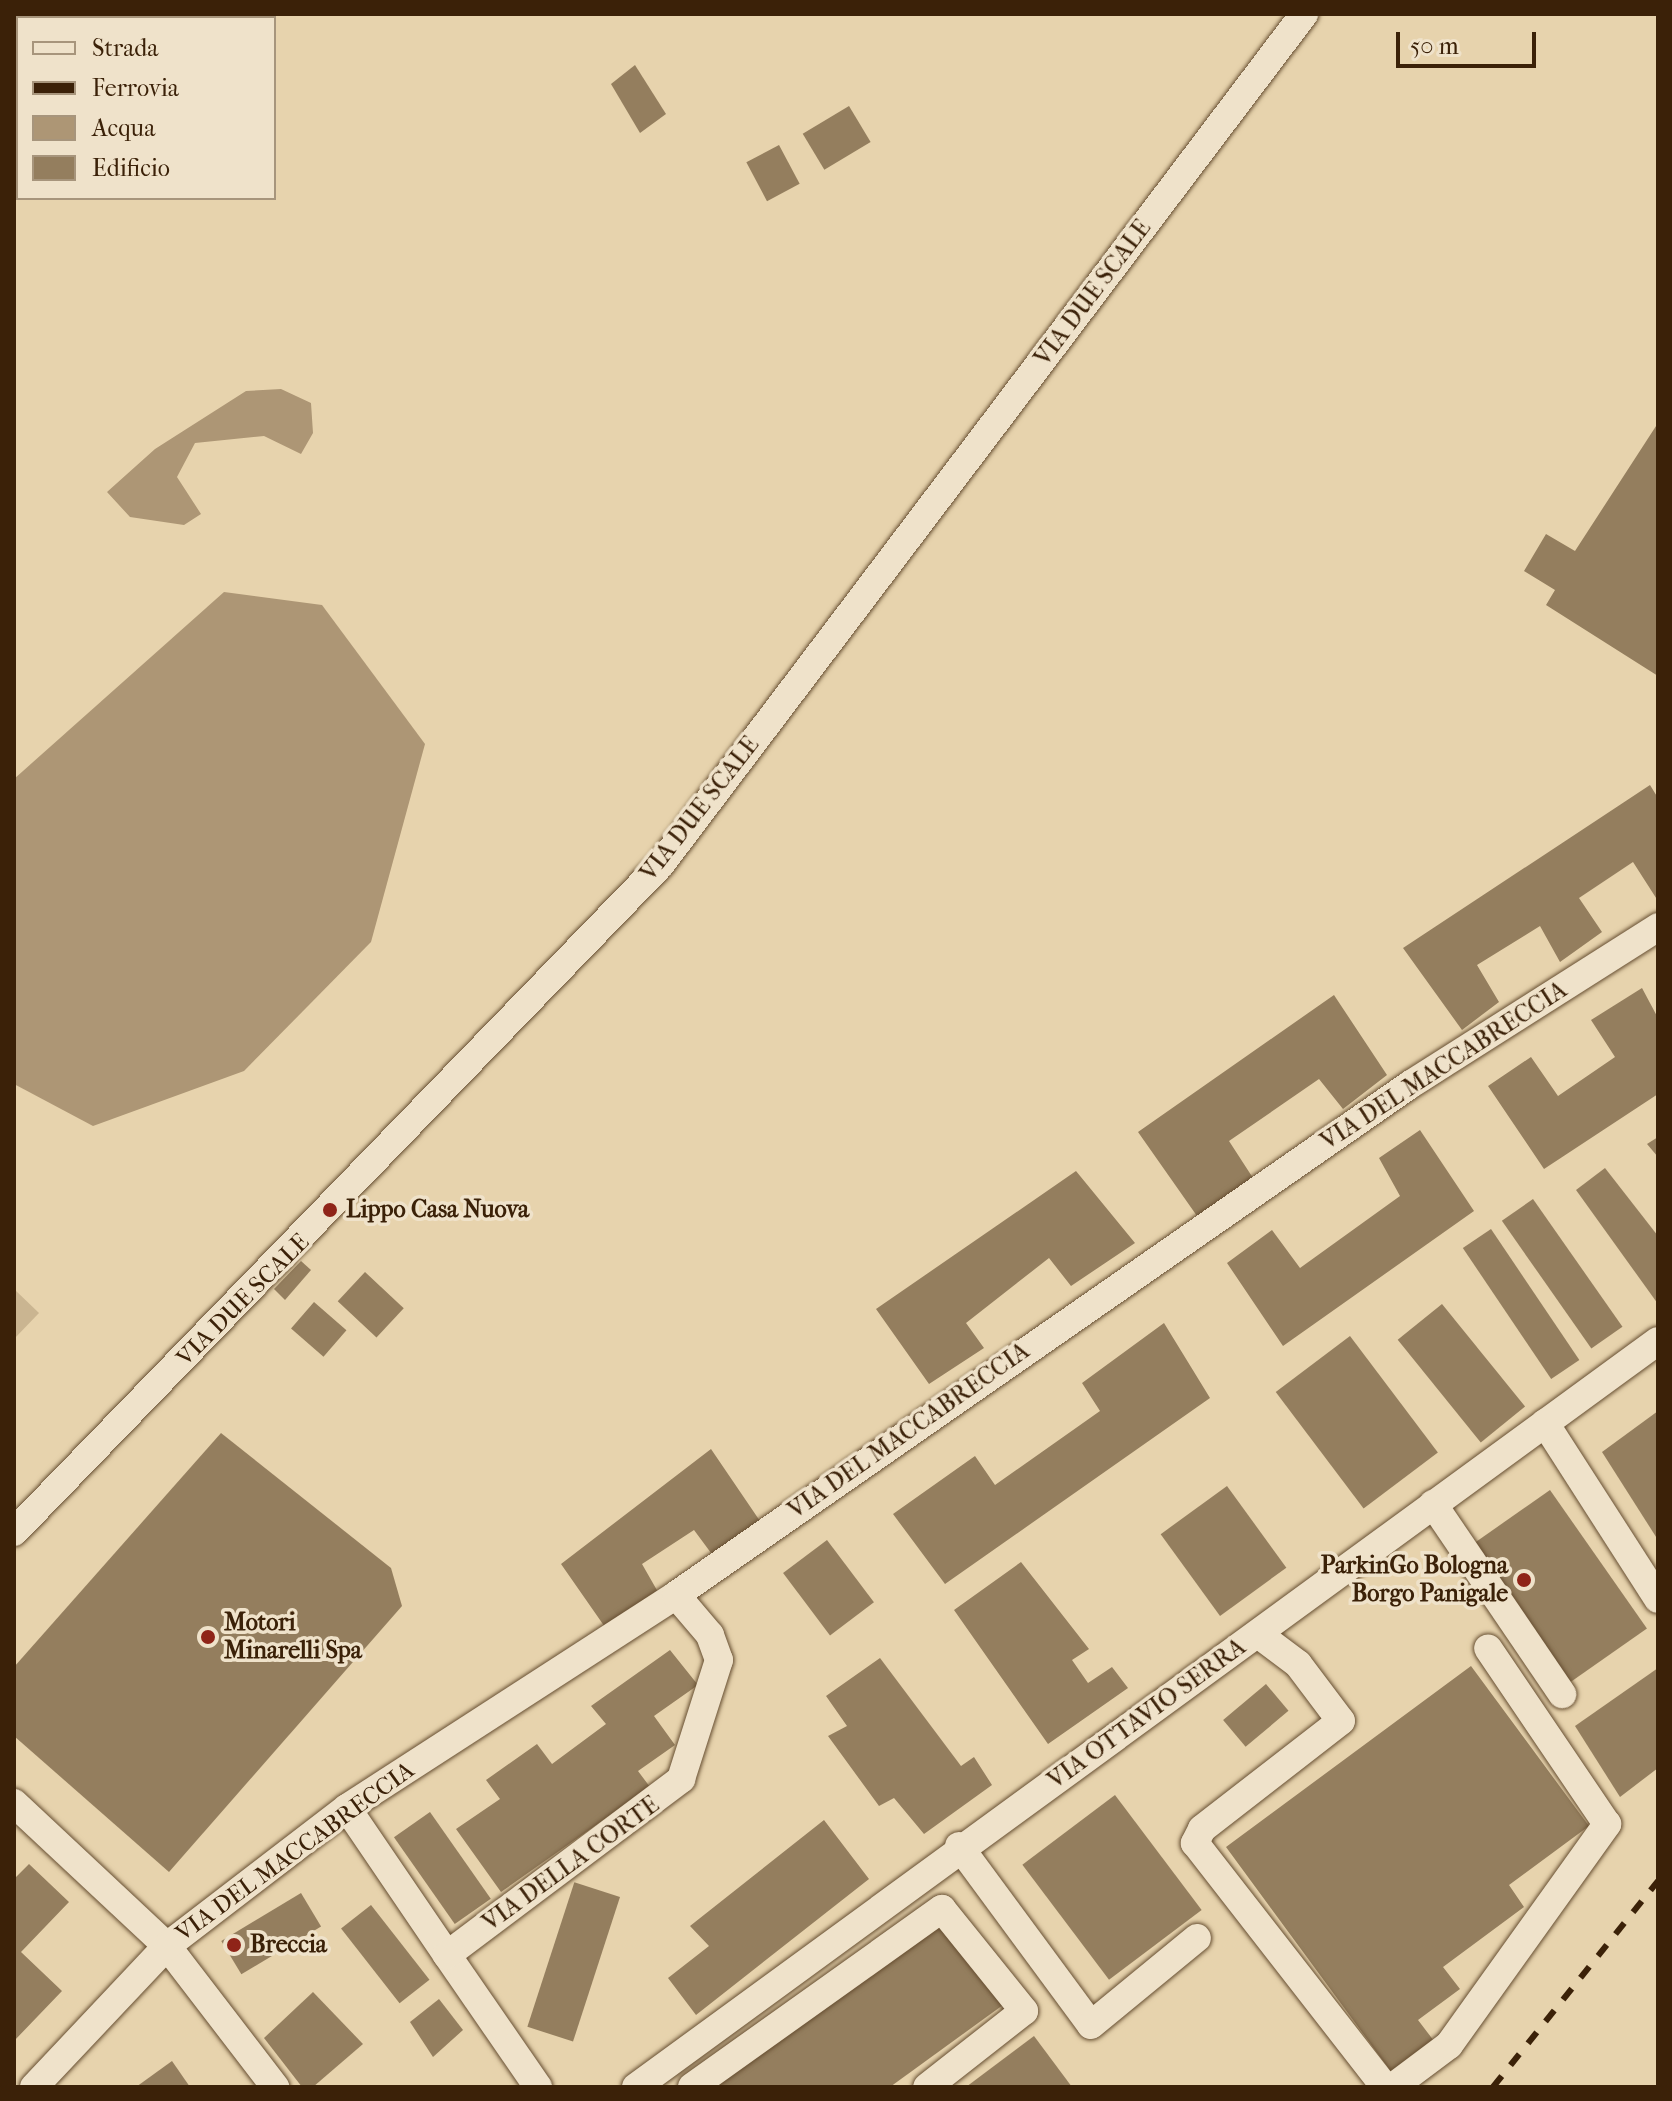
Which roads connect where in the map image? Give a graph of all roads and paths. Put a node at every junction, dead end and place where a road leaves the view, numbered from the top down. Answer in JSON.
{"nodes":[{"id":1,"x":1304,"y":14,"type":"edge"},
{"id":2,"x":1658,"y":927,"type":"edge"},
{"id":3,"x":1658,"y":1341,"type":"edge"},
{"id":4,"x":1545,"y":1423,"type":"junction"},
{"id":5,"x":1433,"y":1504,"type":"junction"},
{"id":6,"x":14,"y":1532,"type":"edge"},
{"id":7,"x":676,"y":1595,"type":"junction"},
{"id":8,"x":1658,"y":1599,"type":"edge"},
{"id":9,"x":1258,"y":1634,"type":"junction"},
{"id":10,"x":1488,"y":1648,"type":"dead end"},
{"id":11,"x":1562,"y":1694,"type":"dead end"},
{"id":12,"x":14,"y":1803,"type":"edge"},
{"id":13,"x":347,"y":1808,"type":"junction"},
{"id":14,"x":959,"y":1846,"type":"junction"},
{"id":15,"x":1197,"y":1938,"type":"dead end"},
{"id":16,"x":167,"y":1946,"type":"junction"},
{"id":17,"x":447,"y":1955,"type":"junction"},
{"id":18,"x":34,"y":2087,"type":"edge"},
{"id":19,"x":275,"y":2087,"type":"edge"},
{"id":20,"x":538,"y":2087,"type":"edge"},
{"id":21,"x":636,"y":2087,"type":"edge"},
{"id":22,"x":692,"y":2087,"type":"edge"},
{"id":23,"x":927,"y":2087,"type":"edge"},
{"id":24,"x":1385,"y":2087,"type":"edge"},
{"id":25,"x":1393,"y":2087,"type":"edge"}],
"edges":[{"from":1,"to":6,"type":"street","name":"VIA DUE SCALE"},
{"from":2,"to":7,"type":"street","name":"VIA DEL MACCABRECCIA"},
{"from":3,"to":4,"type":"street","name":"VIA OTTAVIO SERRA"},
{"from":4,"to":5,"type":"street","name":"VIA OTTAVIO SERRA"},
{"from":4,"to":8,"type":"street"},
{"from":5,"to":9,"type":"street","name":"VIA OTTAVIO SERRA"},
{"from":5,"to":11,"type":"street"},
{"from":7,"to":13,"type":"street","name":"VIA DEL MACCABRECCIA"},
{"from":7,"to":17,"type":"street","name":"VIA DELLA CORTE"},
{"from":9,"to":14,"type":"street","name":"VIA OTTAVIO SERRA"},
{"from":9,"to":24,"type":"street"},
{"from":10,"to":25,"type":"street"},
{"from":12,"to":16,"type":"street"},
{"from":13,"to":16,"type":"street","name":"VIA DEL MACCABRECCIA"},
{"from":13,"to":17,"type":"street"},
{"from":14,"to":15,"type":"street"},
{"from":14,"to":21,"type":"street","name":"VIA OTTAVIO SERRA"},
{"from":16,"to":18,"type":"street","name":"VIA DEL MACCABRECCIA"},
{"from":16,"to":19,"type":"street"},
{"from":17,"to":20,"type":"street"},
{"from":22,"to":23,"type":"street"}]}
